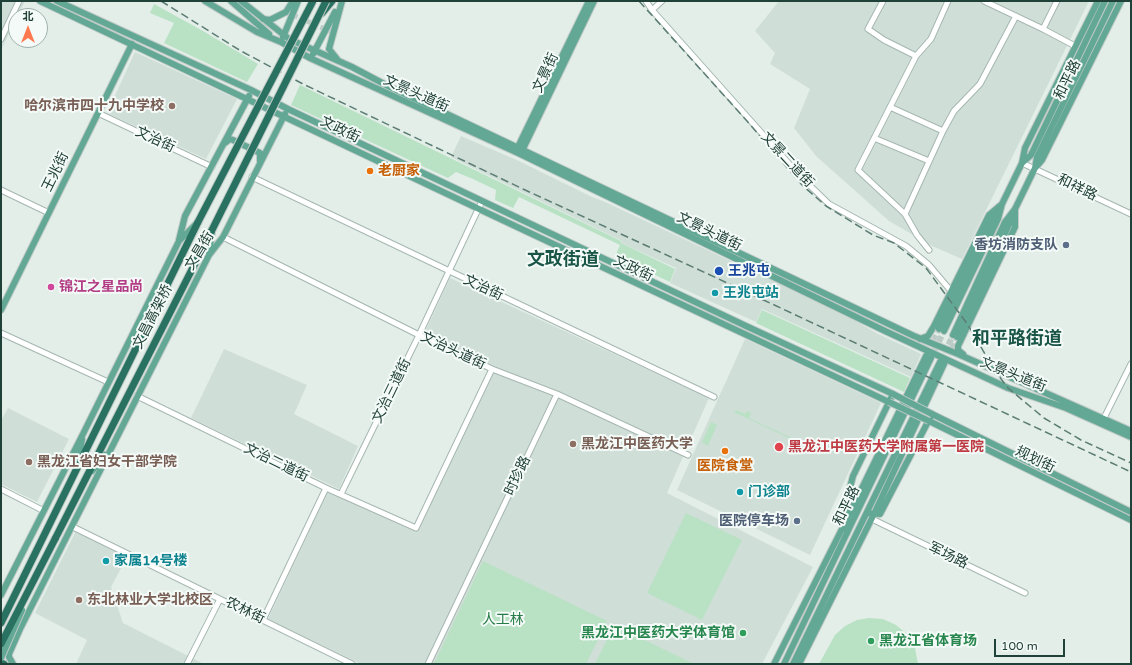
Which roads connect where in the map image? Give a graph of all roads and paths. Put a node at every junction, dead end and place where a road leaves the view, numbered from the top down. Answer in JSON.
{"nodes":[{"id":1,"x":19,"y":1,"type":"edge"},
{"id":2,"x":40,"y":1,"type":"edge"},
{"id":3,"x":56,"y":1,"type":"edge"},
{"id":4,"x":205,"y":1,"type":"edge"},
{"id":5,"x":231,"y":1,"type":"edge"},
{"id":6,"x":241,"y":1,"type":"edge"},
{"id":7,"x":293,"y":1,"type":"edge"},
{"id":8,"x":298,"y":1,"type":"edge"},
{"id":9,"x":308,"y":1,"type":"edge"},
{"id":10,"x":312,"y":1,"type":"edge"},
{"id":11,"x":326,"y":1,"type":"edge"},
{"id":12,"x":332,"y":1,"type":"edge"},
{"id":13,"x":589,"y":1,"type":"edge"},
{"id":14,"x":594,"y":1,"type":"edge"},
{"id":15,"x":646,"y":1,"type":"edge"},
{"id":16,"x":662,"y":1,"type":"edge"},
{"id":17,"x":883,"y":1,"type":"edge"},
{"id":18,"x":948,"y":1,"type":"edge"},
{"id":19,"x":984,"y":1,"type":"edge"},
{"id":20,"x":1057,"y":1,"type":"edge"},
{"id":21,"x":1098,"y":1,"type":"edge"},
{"id":22,"x":1105,"y":1,"type":"edge"},
{"id":23,"x":1113,"y":1,"type":"edge"},
{"id":24,"x":1121,"y":1,"type":"edge"},
{"id":25,"x":341,"y":2,"type":"edge"},
{"id":26,"x":652,"y":10,"type":"junction"},
{"id":27,"x":306,"y":14,"type":"junction"},
{"id":28,"x":1016,"y":16,"type":"junction"},
{"id":29,"x":264,"y":19,"type":"junction"},
{"id":30,"x":316,"y":19,"type":"junction"},
{"id":31,"x":1043,"y":29,"type":"junction"},
{"id":32,"x":284,"y":35,"type":"junction"},
{"id":33,"x":1,"y":39,"type":"edge"},
{"id":34,"x":280,"y":42,"type":"junction"},
{"id":35,"x":132,"y":44,"type":"junction"},
{"id":36,"x":1075,"y":46,"type":"junction"},
{"id":37,"x":315,"y":50,"type":"junction"},
{"id":38,"x":916,"y":56,"type":"junction"},
{"id":39,"x":310,"y":58,"type":"junction"},
{"id":40,"x":341,"y":62,"type":"junction"},
{"id":41,"x":251,"y":90,"type":"junction"},
{"id":42,"x":248,"y":99,"type":"junction"},
{"id":43,"x":890,"y":107,"type":"junction"},
{"id":44,"x":288,"y":109,"type":"junction"},
{"id":45,"x":98,"y":113,"type":"junction"},
{"id":46,"x":284,"y":116,"type":"junction"},
{"id":47,"x":943,"y":131,"type":"junction"},
{"id":48,"x":874,"y":138,"type":"junction"},
{"id":49,"x":224,"y":144,"type":"junction"},
{"id":50,"x":519,"y":151,"type":"junction"},
{"id":51,"x":929,"y":161,"type":"junction"},
{"id":52,"x":260,"y":163,"type":"junction"},
{"id":53,"x":1022,"y":163,"type":"junction"},
{"id":54,"x":212,"y":167,"type":"junction"},
{"id":55,"x":1035,"y":168,"type":"junction"},
{"id":56,"x":252,"y":177,"type":"junction"},
{"id":57,"x":1,"y":190,"type":"edge"},
{"id":58,"x":482,"y":201,"type":"junction"},
{"id":59,"x":1002,"y":204,"type":"junction"},
{"id":60,"x":478,"y":209,"type":"junction"},
{"id":61,"x":1015,"y":209,"type":"junction"},
{"id":62,"x":49,"y":213,"type":"junction"},
{"id":63,"x":905,"y":214,"type":"junction"},
{"id":64,"x":1131,"y":214,"type":"edge"},
{"id":65,"x":198,"y":222,"type":"junction"},
{"id":66,"x":212,"y":230,"type":"junction"},
{"id":67,"x":223,"y":237,"type":"junction"},
{"id":68,"x":179,"y":240,"type":"junction"},
{"id":69,"x":929,"y":250,"type":"dead end"},
{"id":70,"x":209,"y":255,"type":"junction"},
{"id":71,"x":449,"y":272,"type":"junction"},
{"id":72,"x":951,"y":291,"type":"junction"},
{"id":73,"x":1,"y":310,"type":"edge"},
{"id":74,"x":942,"y":330,"type":"tunnel mouth"},
{"id":75,"x":1,"y":333,"type":"edge"},
{"id":76,"x":419,"y":335,"type":"junction"},
{"id":77,"x":955,"y":336,"type":"tunnel mouth"},
{"id":78,"x":920,"y":339,"type":"junction"},
{"id":79,"x":967,"y":358,"type":"junction"},
{"id":80,"x":1131,"y":364,"type":"edge"},
{"id":81,"x":492,"y":368,"type":"junction"},
{"id":82,"x":108,"y":382,"type":"junction"},
{"id":83,"x":557,"y":394,"type":"junction"},
{"id":84,"x":893,"y":394,"type":"junction"},
{"id":85,"x":138,"y":396,"type":"junction"},
{"id":86,"x":714,"y":397,"type":"dead end"},
{"id":87,"x":889,"y":402,"type":"junction"},
{"id":88,"x":932,"y":414,"type":"junction"},
{"id":89,"x":929,"y":421,"type":"junction"},
{"id":90,"x":1103,"y":421,"type":"junction"},
{"id":91,"x":1131,"y":431,"type":"edge"},
{"id":92,"x":83,"y":434,"type":"junction"},
{"id":93,"x":1131,"y":437,"type":"edge"},
{"id":94,"x":111,"y":448,"type":"junction"},
{"id":95,"x":688,"y":456,"type":"dead end"},
{"id":96,"x":77,"y":471,"type":"junction"},
{"id":97,"x":88,"y":476,"type":"junction"},
{"id":98,"x":326,"y":488,"type":"junction"},
{"id":99,"x":1,"y":489,"type":"edge"},
{"id":100,"x":341,"y":494,"type":"junction"},
{"id":101,"x":859,"y":507,"type":"junction"},
{"id":102,"x":44,"y":511,"type":"junction"},
{"id":103,"x":1131,"y":512,"type":"edge"},
{"id":104,"x":867,"y":513,"type":"junction"},
{"id":105,"x":873,"y":517,"type":"junction"},
{"id":106,"x":847,"y":519,"type":"junction"},
{"id":107,"x":1131,"y":520,"type":"edge"},
{"id":108,"x":73,"y":527,"type":"junction"},
{"id":109,"x":847,"y":533,"type":"junction"},
{"id":110,"x":19,"y":585,"type":"junction"},
{"id":111,"x":30,"y":589,"type":"junction"},
{"id":112,"x":1025,"y":593,"type":"dead end"},
{"id":113,"x":1,"y":595,"type":"edge"},
{"id":114,"x":220,"y":599,"type":"junction"},
{"id":115,"x":1,"y":615,"type":"edge"},
{"id":116,"x":263,"y":620,"type":"junction"},
{"id":117,"x":1,"y":624,"type":"edge"},
{"id":118,"x":20,"y":629,"type":"junction"},
{"id":119,"x":1,"y":634,"type":"edge"},
{"id":120,"x":1,"y":644,"type":"edge"},
{"id":121,"x":1,"y":658,"type":"edge"},
{"id":122,"x":1,"y":663,"type":"edge"},
{"id":123,"x":4,"y":664,"type":"edge"},
{"id":124,"x":13,"y":664,"type":"edge"},
{"id":125,"x":187,"y":664,"type":"edge"},
{"id":126,"x":352,"y":664,"type":"edge"},
{"id":127,"x":428,"y":664,"type":"edge"},
{"id":128,"x":774,"y":664,"type":"edge"},
{"id":129,"x":784,"y":664,"type":"edge"},
{"id":130,"x":793,"y":664,"type":"edge"},
{"id":131,"x":798,"y":664,"type":"edge"}],
"edges":[{"from":1,"to":33,"type":"street"},
{"from":2,"to":35,"type":"main road"},
{"from":3,"to":41,"type":"main road"},
{"from":4,"to":34,"type":"main road","name":"文景头道街"},
{"from":5,"to":34,"type":"main road","name":"文景头道街"},
{"from":6,"to":29,"type":"main road","name":"文景头道街"},
{"from":7,"to":29,"type":"main road"},
{"from":8,"to":32,"type":"main road"},
{"from":9,"to":27,"type":"highway","bridge":true},
{"from":10,"to":27,"type":"highway","name":"文昌高架桥","bridge":true},
{"from":11,"to":30,"type":"highway","name":"文昌高架桥","bridge":true},
{"from":12,"to":30,"type":"highway","bridge":true},
{"from":13,"to":50,"type":"main road","name":"文景街"},
{"from":14,"to":50,"type":"main road","name":"文景街"},
{"from":15,"to":26,"type":"street","name":"文景二道街"},
{"from":16,"to":26,"type":"street"},
{"from":17,"to":38,"type":"street"},
{"from":18,"to":38,"type":"street"},
{"from":19,"to":28,"type":"street"},
{"from":20,"to":31,"type":"street"},
{"from":21,"to":36,"type":"main road","name":"和平路"},
{"from":22,"to":53,"type":"main road","name":"和平路"},
{"from":23,"to":55,"type":"main road","name":"和平路"},
{"from":24,"to":55,"type":"main road","name":"和平路"},
{"from":25,"to":37,"type":"main road"},
{"from":25,"to":40,"type":"main road"},
{"from":26,"to":72,"type":"street","name":"文景二道街"},
{"from":27,"to":65,"type":"highway","name":"文昌高架桥","bridge":true},
{"from":28,"to":31,"type":"street"},
{"from":28,"to":47,"type":"street"},
{"from":29,"to":32,"type":"main road","name":"文景头道街"},
{"from":30,"to":66,"type":"highway","name":"文昌高架桥","bridge":true},
{"from":31,"to":36,"type":"street"},
{"from":32,"to":34,"type":"main road"},
{"from":32,"to":37,"type":"main road","name":"文景头道街"},
{"from":34,"to":37,"type":"main road","name":"文景头道街"},
{"from":34,"to":39,"type":"main road","name":"文景头道街"},
{"from":35,"to":42,"type":"main road"},
{"from":35,"to":45,"type":"main road","name":"王兆街"},
{"from":36,"to":53,"type":"main road","name":"和平路"},
{"from":37,"to":39,"type":"main road"},
{"from":37,"to":40,"type":"main road","name":"文景头道街"},
{"from":38,"to":43,"type":"street"},
{"from":39,"to":50,"type":"main road","name":"文景头道街"},
{"from":40,"to":50,"type":"main road","name":"文景头道街"},
{"from":41,"to":42,"type":"main road"},
{"from":41,"to":44,"type":"main road","name":"文政街"},
{"from":42,"to":46,"type":"main road","name":"文政街"},
{"from":42,"to":49,"type":"main road"},
{"from":43,"to":47,"type":"street"},
{"from":43,"to":48,"type":"street"},
{"from":44,"to":46,"type":"main road","name":"文昌街"},
{"from":44,"to":58,"type":"main road","name":"文政街"},
{"from":45,"to":54,"type":"street","name":"文治街"},
{"from":45,"to":62,"type":"main road","name":"王兆街"},
{"from":46,"to":52,"type":"main road","name":"文昌街"},
{"from":46,"to":60,"type":"main road","name":"文政街"},
{"from":47,"to":51,"type":"street"},
{"from":48,"to":51,"type":"street"},
{"from":48,"to":63,"type":"street"},
{"from":49,"to":52,"type":"main road"},
{"from":49,"to":54,"type":"main road"},
{"from":50,"to":78,"type":"main road","name":"文景头道街"},
{"from":50,"to":90,"type":"main road","name":"文景头道街"},
{"from":51,"to":63,"type":"street"},
{"from":52,"to":56,"type":"main road","name":"文昌街"},
{"from":53,"to":55,"type":"street","name":"和祥路"},
{"from":53,"to":59,"type":"main road","name":"和平路"},
{"from":54,"to":68,"type":"main road"},
{"from":55,"to":61,"type":"main road","name":"和平路"},
{"from":55,"to":64,"type":"street","name":"和祥路"},
{"from":56,"to":67,"type":"main road","name":"文昌街"},
{"from":56,"to":71,"type":"street","name":"文治街"},
{"from":57,"to":62,"type":"street"},
{"from":58,"to":60,"type":"street","name":"文治三道街"},
{"from":58,"to":84,"type":"main road","name":"文政街"},
{"from":59,"to":72,"type":"main road"},
{"from":59,"to":74,"type":"main road"},
{"from":60,"to":71,"type":"street","name":"文治三道街"},
{"from":60,"to":87,"type":"main road","name":"文政街"},
{"from":61,"to":77,"type":"main road","name":"和平路"},
{"from":61,"to":79,"type":"main road"},
{"from":62,"to":73,"type":"main road","name":"王兆街"},
{"from":63,"to":69,"type":"street"},
{"from":65,"to":68,"type":"main road"},
{"from":65,"to":96,"type":"highway","name":"文昌高架桥"},
{"from":66,"to":70,"type":"main road"},
{"from":66,"to":97,"type":"highway","name":"文昌高架桥"},
{"from":67,"to":70,"type":"main road","name":"文昌街"},
{"from":67,"to":76,"type":"street","name":"文治头道街"},
{"from":68,"to":82,"type":"main road"},
{"from":70,"to":85,"type":"main road","name":"文昌街"},
{"from":71,"to":76,"type":"street","name":"文治三道街"},
{"from":71,"to":86,"type":"street","name":"文治街"},
{"from":72,"to":78,"type":"main road"},
{"from":75,"to":82,"type":"street"},
{"from":76,"to":81,"type":"street","name":"文治头道街"},
{"from":76,"to":100,"type":"street","name":"文治三道街"},
{"from":78,"to":79,"type":"main road","name":"文景头道街"},
{"from":79,"to":90,"type":"main road","name":"文景头道街"},
{"from":80,"to":90,"type":"street"},
{"from":81,"to":83,"type":"street","name":"文治头道街"},
{"from":81,"to":100,"type":"street","name":"文治二道街"},
{"from":82,"to":92,"type":"main road"},
{"from":83,"to":95,"type":"street","name":"文治头道街"},
{"from":83,"to":127,"type":"street","name":"时珍路"},
{"from":84,"to":87,"type":"main road"},
{"from":84,"to":88,"type":"main road","name":"文政街","bridge":true},
{"from":85,"to":94,"type":"main road","name":"文昌街"},
{"from":85,"to":98,"type":"street","name":"文治二道街"},
{"from":87,"to":89,"type":"main road","name":"文政街","bridge":true},
{"from":87,"to":106,"type":"main road"},
{"from":88,"to":89,"type":"main road"},
{"from":88,"to":103,"type":"main road","name":"规划街"},
{"from":89,"to":105,"type":"main road"},
{"from":89,"to":107,"type":"main road","name":"规划街"},
{"from":90,"to":91,"type":"main road","name":"文景头道街"},
{"from":90,"to":93,"type":"main road","name":"文景头道街"},
{"from":92,"to":96,"type":"main road"},
{"from":92,"to":102,"type":"main road"},
{"from":94,"to":97,"type":"main road"},
{"from":94,"to":108,"type":"main road","name":"文昌街"},
{"from":96,"to":110,"type":"highway","name":"文昌高架桥"},
{"from":97,"to":111,"type":"highway","name":"文昌高架桥","bridge":true},
{"from":98,"to":100,"type":"street","name":"文治二道街"},
{"from":98,"to":116,"type":"street"},
{"from":99,"to":102,"type":"street"},
{"from":101,"to":106,"type":"main road"},
{"from":101,"to":106,"type":"main road","name":"和平路"},
{"from":101,"to":109,"type":"main road","name":"和平路"},
{"from":102,"to":113,"type":"main road"},
{"from":104,"to":105,"type":"main road"},
{"from":104,"to":105,"type":"main road","name":"和平路"},
{"from":104,"to":130,"type":"main road","name":"和平路"},
{"from":105,"to":112,"type":"street","name":"军场路"},
{"from":105,"to":131,"type":"main road"},
{"from":106,"to":109,"type":"main road"},
{"from":106,"to":128,"type":"main road"},
{"from":108,"to":114,"type":"street","name":"农林街"},
{"from":108,"to":118,"type":"main road","name":"文昌街"},
{"from":109,"to":129,"type":"main road","name":"和平路"},
{"from":110,"to":115,"type":"main road"},
{"from":110,"to":117,"type":"highway","name":"文昌高架桥"},
{"from":111,"to":120,"type":"highway","name":"文昌高架桥","bridge":true},
{"from":111,"to":121,"type":"main road","bridge":true},
{"from":114,"to":116,"type":"street","name":"农林街"},
{"from":114,"to":125,"type":"street"},
{"from":116,"to":126,"type":"street","name":"农林街"},
{"from":118,"to":119,"type":"main road"},
{"from":118,"to":124,"type":"main road","name":"文昌街"},
{"from":122,"to":123,"type":"highway"}]}
